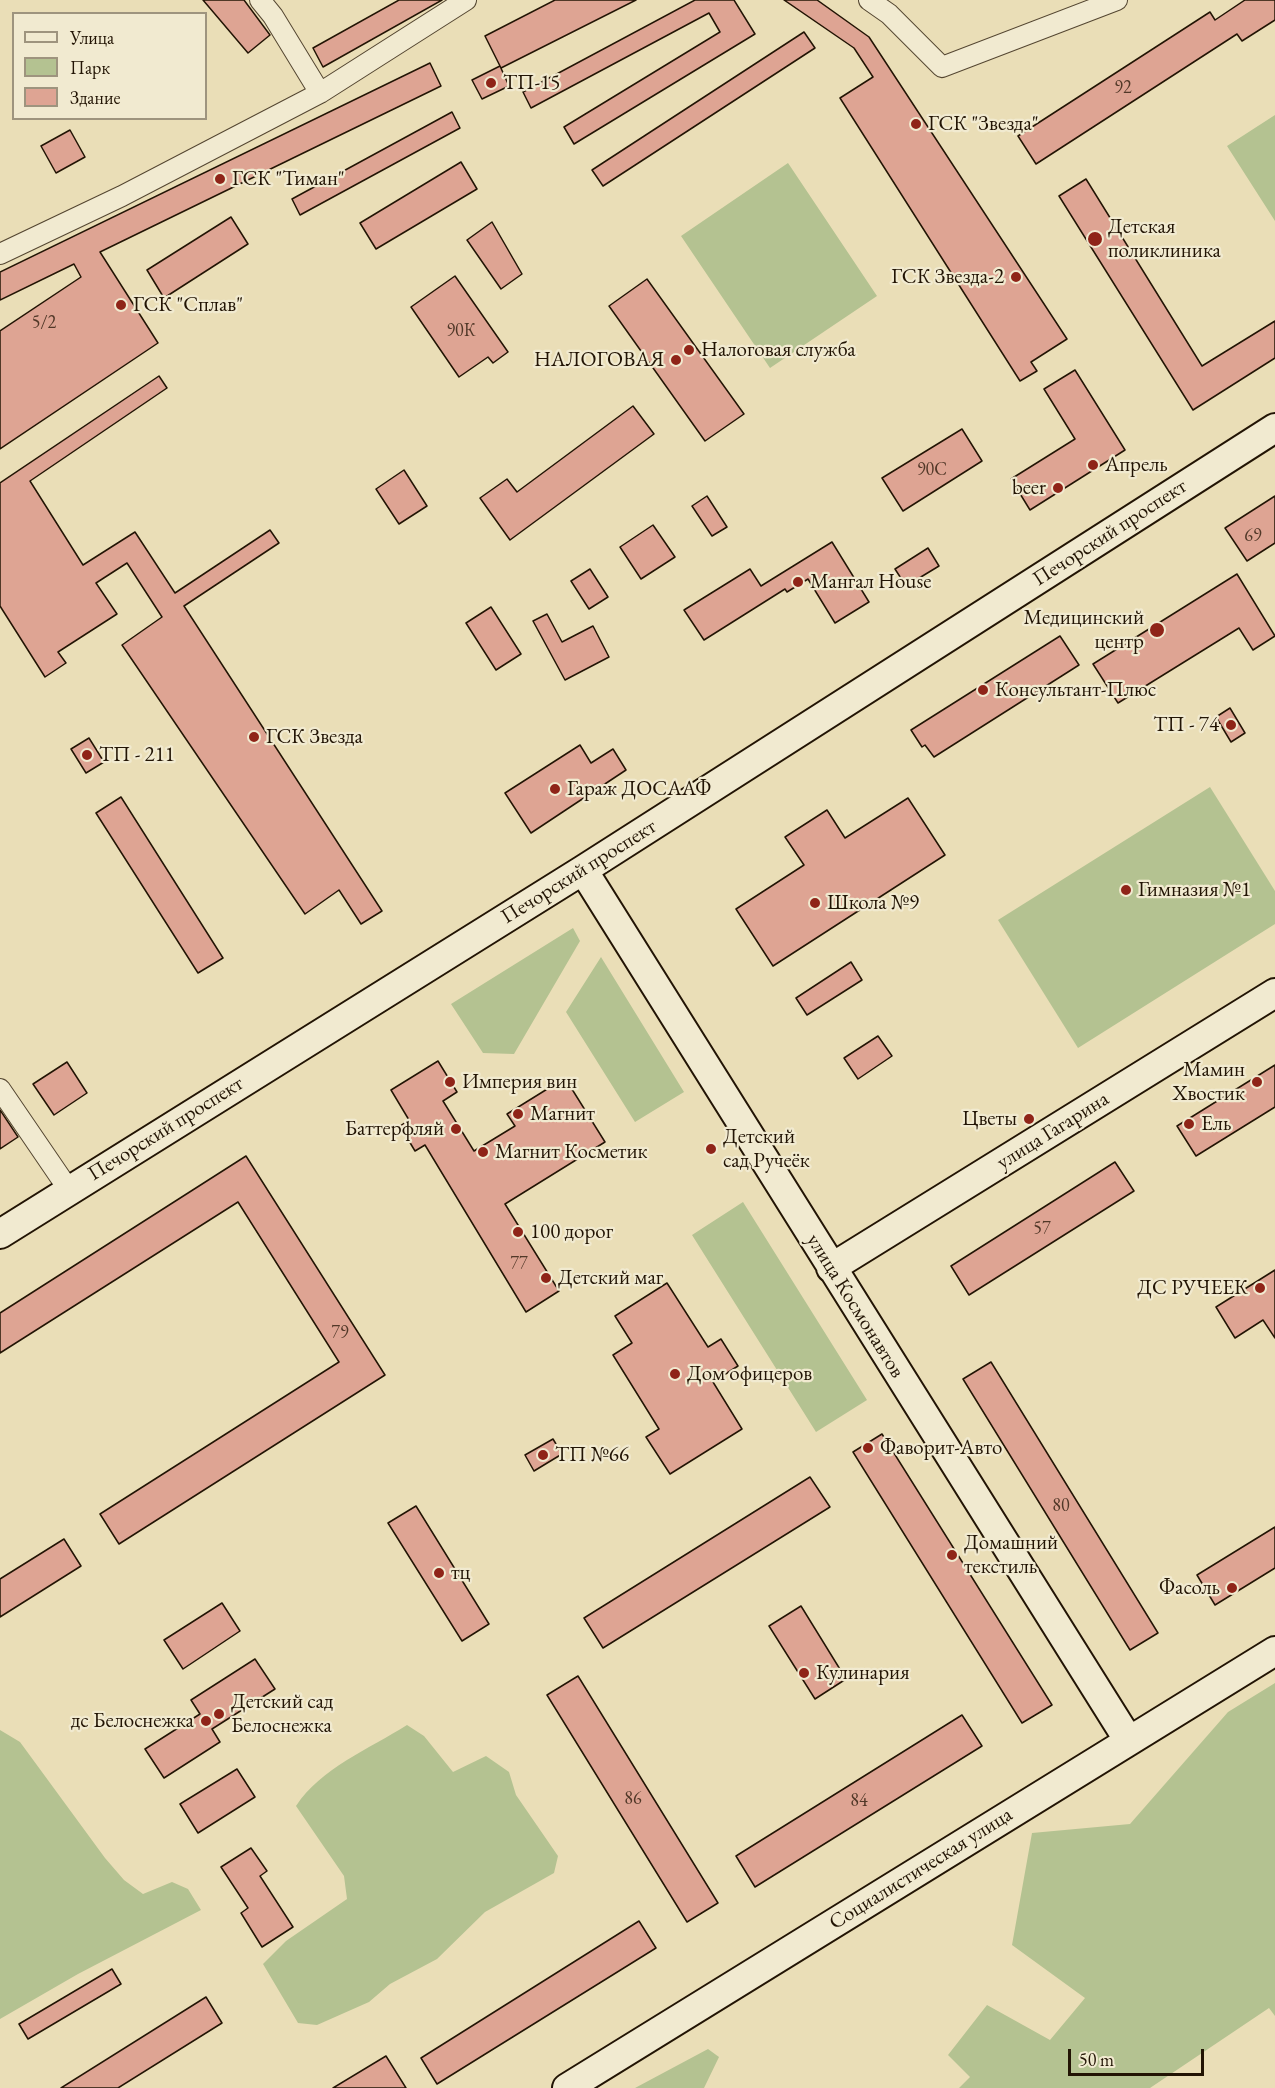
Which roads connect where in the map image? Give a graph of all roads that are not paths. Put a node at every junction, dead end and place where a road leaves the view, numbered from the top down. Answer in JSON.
{"nodes":[{"id":1,"x":260,"y":0,"type":"edge"},
{"id":2,"x":466,"y":0,"type":"edge"},
{"id":3,"x":869,"y":0,"type":"edge"},
{"id":4,"x":1117,"y":0,"type":"edge"},
{"id":5,"x":320,"y":93,"type":"junction"},
{"id":6,"x":0,"y":254,"type":"edge"},
{"id":7,"x":1275,"y":428,"type":"edge"},
{"id":8,"x":583,"y":870,"type":"junction"},
{"id":9,"x":1275,"y":993,"type":"edge"},
{"id":10,"x":0,"y":1089,"type":"edge"},
{"id":11,"x":69,"y":1190,"type":"junction"},
{"id":12,"x":0,"y":1234,"type":"edge"},
{"id":13,"x":831,"y":1268,"type":"junction"},
{"id":14,"x":1275,"y":1650,"type":"edge"},
{"id":15,"x":1129,"y":1741,"type":"junction"},
{"id":16,"x":567,"y":2088,"type":"edge"}],
"edges":[{"from":1,"to":5,"type":"street"},
{"from":2,"to":5,"type":"street"},
{"from":3,"to":4,"type":"street"},
{"from":5,"to":6,"type":"street"},
{"from":7,"to":8,"type":"main road","name":"Печорский проспект"},
{"from":8,"to":11,"type":"main road","name":"Печорский проспект"},
{"from":8,"to":13,"type":"main road","name":"улица Космонавтов"},
{"from":9,"to":13,"type":"main road","name":"улица Гагарина"},
{"from":10,"to":11,"type":"street"},
{"from":11,"to":12,"type":"main road","name":"Печорский проспект"},
{"from":13,"to":15,"type":"main road","name":"улица Космонавтов"},
{"from":14,"to":15,"type":"main road","name":"Социалистическая улица"},
{"from":15,"to":16,"type":"main road","name":"Социалистическая улица"}]}
